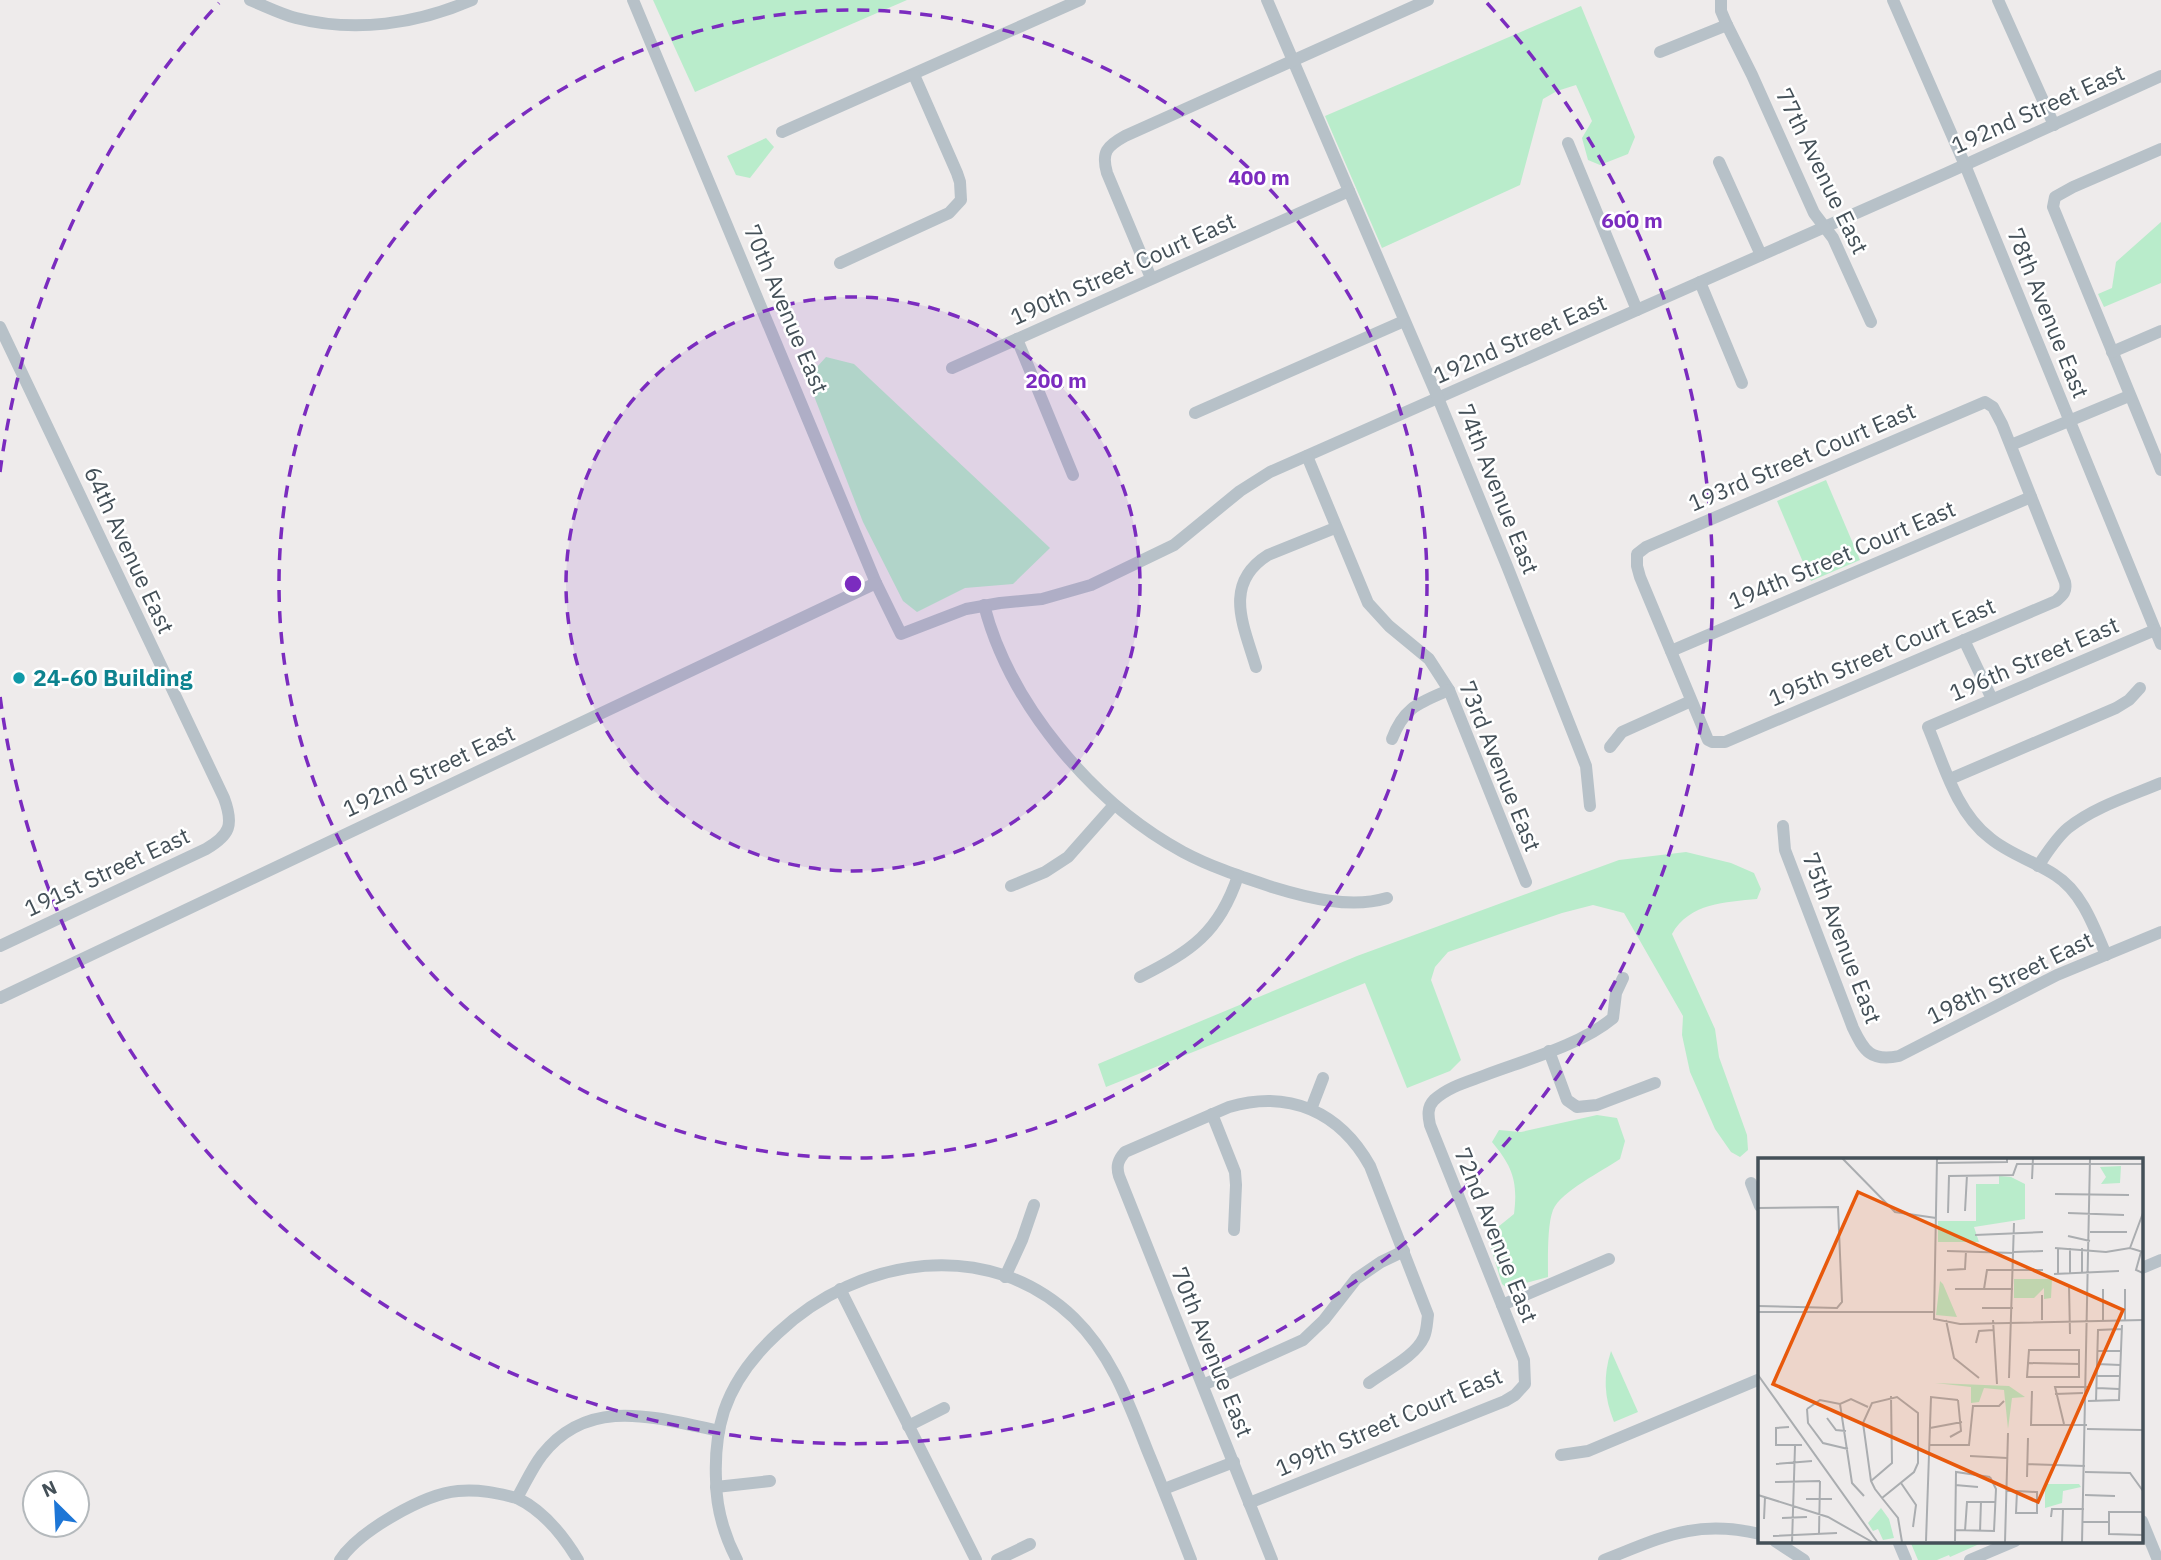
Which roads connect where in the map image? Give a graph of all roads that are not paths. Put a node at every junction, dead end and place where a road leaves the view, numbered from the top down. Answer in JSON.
{"nodes":[{"id":1,"x":250,"y":0,"type":"edge"},
{"id":2,"x":472,"y":0,"type":"edge"},
{"id":3,"x":633,"y":0,"type":"edge"},
{"id":4,"x":1080,"y":0,"type":"edge"},
{"id":5,"x":1267,"y":0,"type":"edge"},
{"id":6,"x":1428,"y":0,"type":"edge"},
{"id":7,"x":1721,"y":0,"type":"edge"},
{"id":8,"x":1893,"y":0,"type":"edge"},
{"id":9,"x":1998,"y":0,"type":"edge"},
{"id":10,"x":1727,"y":25,"type":"junction"},
{"id":11,"x":1660,"y":52,"type":"dead end"},
{"id":12,"x":1292,"y":61,"type":"junction"},
{"id":13,"x":914,"y":75,"type":"junction"},
{"id":14,"x":2161,"y":76,"type":"edge"},
{"id":15,"x":2054,"y":125,"type":"junction"},
{"id":16,"x":782,"y":132,"type":"dead end"},
{"id":17,"x":1568,"y":143,"type":"dead end"},
{"id":18,"x":2161,"y":149,"type":"edge"},
{"id":19,"x":1719,"y":162,"type":"dead end"},
{"id":20,"x":1965,"y":165,"type":"junction"},
{"id":21,"x":1349,"y":191,"type":"junction"},
{"id":22,"x":1826,"y":227,"type":"junction"},
{"id":23,"x":1762,"y":255,"type":"junction"},
{"id":24,"x":840,"y":263,"type":"dead end"},
{"id":25,"x":1151,"y":278,"type":"junction"},
{"id":26,"x":1700,"y":282,"type":"junction"},
{"id":27,"x":1637,"y":310,"type":"junction"},
{"id":28,"x":1404,"y":321,"type":"junction"},
{"id":29,"x":1871,"y":322,"type":"dead end"},
{"id":30,"x":0,"y":327,"type":"edge"},
{"id":31,"x":2161,"y":331,"type":"edge"},
{"id":32,"x":1017,"y":339,"type":"junction"},
{"id":33,"x":2112,"y":352,"type":"junction"},
{"id":34,"x":952,"y":368,"type":"dead end"},
{"id":35,"x":1742,"y":383,"type":"dead end"},
{"id":36,"x":2129,"y":396,"type":"junction"},
{"id":37,"x":1438,"y":398,"type":"junction"},
{"id":38,"x":1195,"y":413,"type":"dead end"},
{"id":39,"x":2069,"y":421,"type":"junction"},
{"id":40,"x":2156,"y":442,"type":"edge"},
{"id":41,"x":2011,"y":445,"type":"junction"},
{"id":42,"x":1307,"y":456,"type":"junction"},
{"id":43,"x":2161,"y":470,"type":"edge"},
{"id":44,"x":1073,"y":475,"type":"dead end"},
{"id":45,"x":2031,"y":496,"type":"junction"},
{"id":46,"x":1335,"y":528,"type":"junction"},
{"id":47,"x":876,"y":583,"type":"junction"},
{"id":48,"x":984,"y":605,"type":"junction"},
{"id":49,"x":2155,"y":630,"type":"junction"},
{"id":50,"x":901,"y":634,"type":"joint"},
{"id":51,"x":1965,"y":640,"type":"junction"},
{"id":52,"x":2161,"y":644,"type":"edge"},
{"id":53,"x":1671,"y":651,"type":"junction"},
{"id":54,"x":1256,"y":667,"type":"dead end"},
{"id":55,"x":2140,"y":688,"type":"dead end"},
{"id":56,"x":1449,"y":690,"type":"junction"},
{"id":57,"x":1992,"y":699,"type":"junction"},
{"id":58,"x":1691,"y":701,"type":"junction"},
{"id":59,"x":1392,"y":739,"type":"dead end"},
{"id":60,"x":1610,"y":747,"type":"dead end"},
{"id":61,"x":1950,"y":779,"type":"junction"},
{"id":62,"x":2161,"y":783,"type":"edge"},
{"id":63,"x":1114,"y":805,"type":"junction"},
{"id":64,"x":1590,"y":806,"type":"dead end"},
{"id":65,"x":1783,"y":826,"type":"dead end"},
{"id":66,"x":228,"y":830,"type":"joint"},
{"id":67,"x":2038,"y":866,"type":"junction"},
{"id":68,"x":1238,"y":876,"type":"junction"},
{"id":69,"x":1526,"y":882,"type":"dead end"},
{"id":70,"x":1011,"y":886,"type":"dead end"},
{"id":71,"x":1387,"y":898,"type":"dead end"},
{"id":72,"x":2161,"y":932,"type":"edge"},
{"id":73,"x":0,"y":946,"type":"edge"},
{"id":74,"x":2106,"y":955,"type":"junction"},
{"id":75,"x":1140,"y":977,"type":"dead end"},
{"id":76,"x":1622,"y":978,"type":"dead end"},
{"id":77,"x":0,"y":998,"type":"edge"},
{"id":78,"x":1549,"y":1051,"type":"junction"},
{"id":79,"x":1877,"y":1057,"type":"joint"},
{"id":80,"x":1323,"y":1079,"type":"dead end"},
{"id":81,"x":1655,"y":1083,"type":"dead end"},
{"id":82,"x":1311,"y":1109,"type":"junction"},
{"id":83,"x":1212,"y":1114,"type":"junction"},
{"id":84,"x":1751,"y":1183,"type":"dead end"},
{"id":85,"x":1758,"y":1201,"type":"edge"},
{"id":86,"x":1034,"y":1205,"type":"dead end"},
{"id":87,"x":1234,"y":1230,"type":"dead end"},
{"id":88,"x":1404,"y":1251,"type":"junction"},
{"id":89,"x":1609,"y":1259,"type":"dead end"},
{"id":90,"x":2161,"y":1260,"type":"edge"},
{"id":91,"x":2144,"y":1267,"type":"edge"},
{"id":92,"x":1005,"y":1277,"type":"junction"},
{"id":93,"x":840,"y":1289,"type":"junction"},
{"id":94,"x":1502,"y":1305,"type":"junction"},
{"id":95,"x":1758,"y":1380,"type":"edge"},
{"id":96,"x":1369,"y":1382,"type":"dead end"},
{"id":97,"x":1203,"y":1385,"type":"junction"},
{"id":98,"x":1522,"y":1387,"type":"joint"},
{"id":99,"x":944,"y":1408,"type":"dead end"},
{"id":100,"x":908,"y":1426,"type":"junction"},
{"id":101,"x":719,"y":1432,"type":"junction"},
{"id":102,"x":1561,"y":1455,"type":"dead end"},
{"id":103,"x":1234,"y":1462,"type":"junction"},
{"id":104,"x":770,"y":1481,"type":"dead end"},
{"id":105,"x":716,"y":1487,"type":"junction"},
{"id":106,"x":1164,"y":1489,"type":"junction"},
{"id":107,"x":517,"y":1498,"type":"junction"},
{"id":108,"x":1249,"y":1503,"type":"junction"},
{"id":109,"x":2144,"y":1526,"type":"edge"},
{"id":110,"x":1758,"y":1534,"type":"edge"},
{"id":111,"x":1777,"y":1542,"type":"edge"},
{"id":112,"x":1898,"y":1542,"type":"edge"},
{"id":113,"x":2013,"y":1542,"type":"edge"},
{"id":114,"x":1030,"y":1544,"type":"dead end"},
{"id":115,"x":1986,"y":1557,"type":"edge"},
{"id":116,"x":340,"y":1560,"type":"edge"},
{"id":117,"x":578,"y":1560,"type":"edge"},
{"id":118,"x":737,"y":1560,"type":"edge"},
{"id":119,"x":976,"y":1560,"type":"edge"},
{"id":120,"x":997,"y":1560,"type":"edge"},
{"id":121,"x":1191,"y":1560,"type":"edge"},
{"id":122,"x":1272,"y":1560,"type":"edge"},
{"id":123,"x":1604,"y":1560,"type":"edge"},
{"id":124,"x":1804,"y":1560,"type":"edge"},
{"id":125,"x":1906,"y":1560,"type":"edge"},
{"id":126,"x":1970,"y":1560,"type":"edge"},
{"id":127,"x":2158,"y":1560,"type":"edge"}],
"edges":[{"from":1,"to":2,"type":"street"},
{"from":3,"to":47,"type":"street","name":"70th Avenue East"},
{"from":4,"to":13,"type":"street"},
{"from":5,"to":12,"type":"street","name":"74th Avenue East"},
{"from":6,"to":12,"type":"street"},
{"from":7,"to":10,"type":"street","name":"77th Avenue East"},
{"from":8,"to":20,"type":"street","name":"78th Avenue East"},
{"from":9,"to":15,"type":"street"},
{"from":10,"to":11,"type":"street"},
{"from":10,"to":22,"type":"street","name":"77th Avenue East"},
{"from":12,"to":21,"type":"street","name":"74th Avenue East"},
{"from":12,"to":25,"type":"street"},
{"from":13,"to":16,"type":"street"},
{"from":13,"to":24,"type":"street"},
{"from":14,"to":15,"type":"street","name":"192nd Street East"},
{"from":15,"to":20,"type":"street","name":"192nd Street East"},
{"from":17,"to":27,"type":"street"},
{"from":18,"to":33,"type":"street"},
{"from":19,"to":23,"type":"street"},
{"from":20,"to":22,"type":"street","name":"192nd Street East"},
{"from":20,"to":39,"type":"street","name":"78th Avenue East"},
{"from":21,"to":25,"type":"street","name":"190th Street Court East"},
{"from":21,"to":28,"type":"street","name":"74th Avenue East"},
{"from":22,"to":23,"type":"street","name":"192nd Street East"},
{"from":22,"to":29,"type":"street","name":"77th Avenue East"},
{"from":23,"to":26,"type":"street","name":"192nd Street East"},
{"from":25,"to":32,"type":"street","name":"190th Street Court East"},
{"from":26,"to":27,"type":"street","name":"192nd Street East"},
{"from":26,"to":35,"type":"street"},
{"from":27,"to":37,"type":"street","name":"192nd Street East"},
{"from":28,"to":37,"type":"street","name":"74th Avenue East"},
{"from":28,"to":38,"type":"street"},
{"from":30,"to":66,"type":"street","name":"64th Avenue East"},
{"from":31,"to":33,"type":"street"},
{"from":32,"to":34,"type":"street","name":"190th Street Court East"},
{"from":32,"to":44,"type":"street"},
{"from":33,"to":36,"type":"street"},
{"from":36,"to":39,"type":"street"},
{"from":36,"to":40,"type":"street"},
{"from":37,"to":42,"type":"street","name":"192nd Street East"},
{"from":37,"to":64,"type":"street","name":"74th Avenue East"},
{"from":39,"to":41,"type":"street"},
{"from":39,"to":49,"type":"street","name":"78th Avenue East"},
{"from":40,"to":43,"type":"street"},
{"from":41,"to":45,"type":"street"},
{"from":41,"to":53,"type":"street","name":"193rd Street Court East"},
{"from":42,"to":46,"type":"street","name":"73rd Avenue East"},
{"from":42,"to":48,"type":"street","name":"192nd Street East"},
{"from":45,"to":51,"type":"street","name":"195th Street Court East"},
{"from":45,"to":53,"type":"street","name":"194th Street Court East"},
{"from":46,"to":54,"type":"street"},
{"from":46,"to":56,"type":"street","name":"73rd Avenue East"},
{"from":47,"to":50,"type":"street","name":"70th Avenue East"},
{"from":47,"to":77,"type":"street","name":"192nd Street East"},
{"from":48,"to":50,"type":"street","name":"192nd Street East"},
{"from":48,"to":63,"type":"street"},
{"from":49,"to":52,"type":"street","name":"78th Avenue East"},
{"from":49,"to":57,"type":"street","name":"196th Street East"},
{"from":51,"to":57,"type":"street"},
{"from":51,"to":58,"type":"street","name":"195th Street Court East"},
{"from":53,"to":58,"type":"street"},
{"from":55,"to":61,"type":"street"},
{"from":56,"to":59,"type":"street"},
{"from":56,"to":69,"type":"street","name":"73rd Avenue East"},
{"from":57,"to":61,"type":"street","name":"196th Street East"},
{"from":58,"to":60,"type":"street"},
{"from":61,"to":67,"type":"street"},
{"from":62,"to":67,"type":"street"},
{"from":63,"to":68,"type":"street"},
{"from":63,"to":70,"type":"street"},
{"from":65,"to":79,"type":"street","name":"75th Avenue East"},
{"from":66,"to":73,"type":"street","name":"191st Street East"},
{"from":67,"to":74,"type":"street"},
{"from":68,"to":71,"type":"street"},
{"from":68,"to":75,"type":"street"},
{"from":72,"to":74,"type":"street","name":"198th Street East"},
{"from":74,"to":79,"type":"street","name":"198th Street East"},
{"from":76,"to":78,"type":"street"},
{"from":78,"to":81,"type":"street"},
{"from":78,"to":94,"type":"street","name":"72nd Avenue East"},
{"from":80,"to":82,"type":"street"},
{"from":82,"to":83,"type":"street"},
{"from":82,"to":88,"type":"street"},
{"from":83,"to":87,"type":"street"},
{"from":83,"to":97,"type":"street","name":"70th Avenue East"},
{"from":84,"to":85,"type":"street"},
{"from":86,"to":92,"type":"street"},
{"from":88,"to":96,"type":"street"},
{"from":88,"to":97,"type":"street"},
{"from":89,"to":94,"type":"street"},
{"from":90,"to":91,"type":"street"},
{"from":92,"to":93,"type":"street"},
{"from":92,"to":106,"type":"street"},
{"from":93,"to":100,"type":"street"},
{"from":93,"to":101,"type":"street"},
{"from":94,"to":98,"type":"street","name":"72nd Avenue East"},
{"from":95,"to":102,"type":"street"},
{"from":97,"to":103,"type":"street","name":"70th Avenue East"},
{"from":98,"to":108,"type":"street","name":"199th Street Court East"},
{"from":99,"to":100,"type":"street"},
{"from":100,"to":119,"type":"street"},
{"from":101,"to":105,"type":"street"},
{"from":101,"to":107,"type":"street"},
{"from":103,"to":106,"type":"street"},
{"from":103,"to":108,"type":"street","name":"70th Avenue East"},
{"from":104,"to":105,"type":"street"},
{"from":105,"to":118,"type":"street"},
{"from":106,"to":121,"type":"street"},
{"from":107,"to":116,"type":"street"},
{"from":107,"to":117,"type":"street"},
{"from":108,"to":122,"type":"street","name":"70th Avenue East"},
{"from":109,"to":127,"type":"street"},
{"from":110,"to":123,"type":"street"},
{"from":111,"to":124,"type":"street"},
{"from":112,"to":125,"type":"street"},
{"from":113,"to":115,"type":"street"},
{"from":114,"to":120,"type":"street"},
{"from":115,"to":126,"type":"street"}]}
